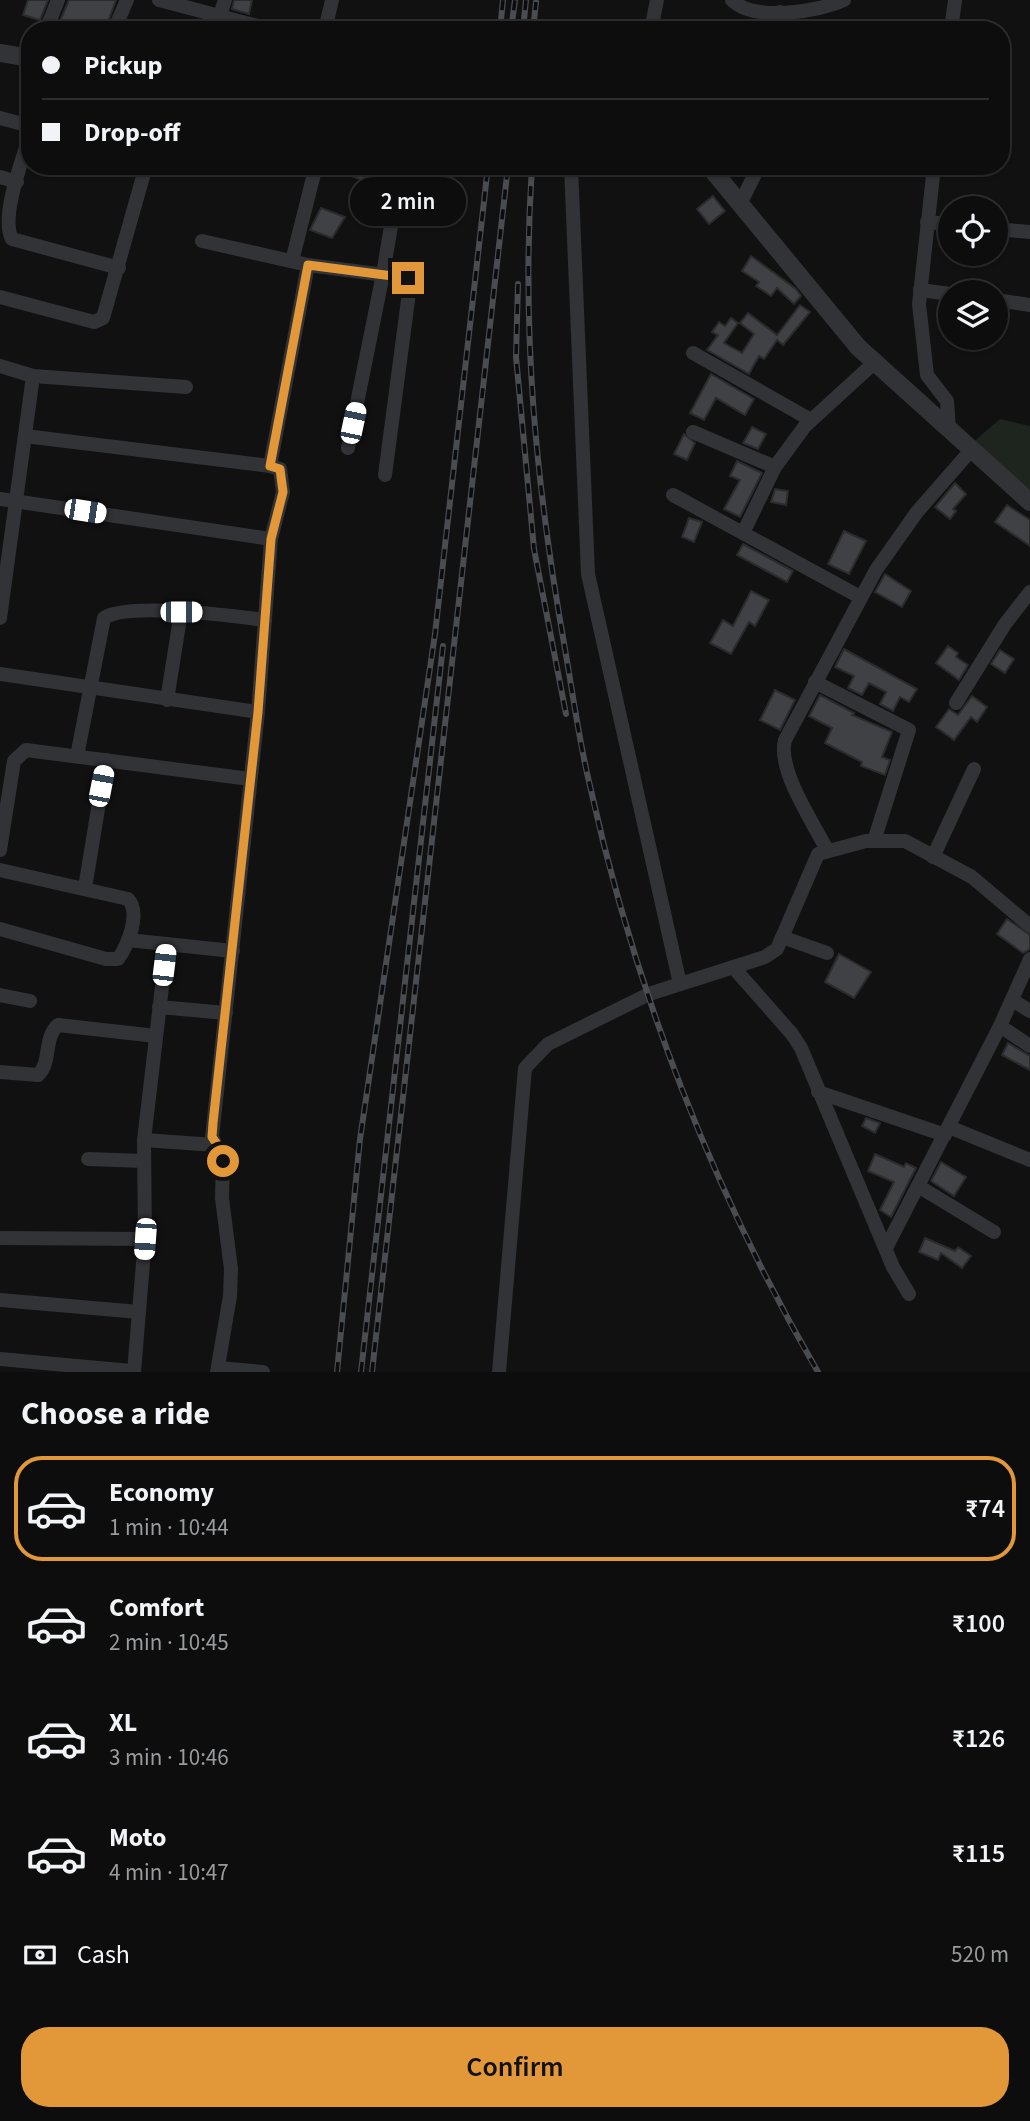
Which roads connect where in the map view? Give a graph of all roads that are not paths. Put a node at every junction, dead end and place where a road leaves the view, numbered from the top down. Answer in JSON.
{"nodes":[{"id":1,"x":58,"y":0,"type":"edge"},
{"id":2,"x":127,"y":0,"type":"edge"},
{"id":3,"x":159,"y":0,"type":"edge"},
{"id":4,"x":225,"y":0,"type":"edge"},
{"id":5,"x":332,"y":0,"type":"edge"},
{"id":6,"x":657,"y":0,"type":"edge"},
{"id":7,"x":732,"y":0,"type":"edge"},
{"id":8,"x":844,"y":0,"type":"edge"},
{"id":9,"x":955,"y":0,"type":"edge"},
{"id":10,"x":780,"y":12,"type":"junction"},
{"id":11,"x":50,"y":21,"type":"edge"},
{"id":12,"x":118,"y":21,"type":"edge"},
{"id":13,"x":210,"y":21,"type":"edge"},
{"id":14,"x":218,"y":21,"type":"edge"},
{"id":15,"x":328,"y":21,"type":"edge"},
{"id":16,"x":653,"y":21,"type":"edge"},
{"id":17,"x":780,"y":21,"type":"edge"},
{"id":18,"x":952,"y":21,"type":"edge"},
{"id":19,"x":0,"y":53,"type":"edge"},
{"id":20,"x":21,"y":56,"type":"edge"},
{"id":21,"x":0,"y":118,"type":"edge"},
{"id":22,"x":21,"y":124,"type":"edge"},
{"id":23,"x":21,"y":168,"type":"edge"},
{"id":24,"x":144,"y":175,"type":"edge"},
{"id":25,"x":314,"y":175,"type":"edge"},
{"id":26,"x":400,"y":175,"type":"edge"},
{"id":27,"x":571,"y":175,"type":"edge"},
{"id":28,"x":716,"y":175,"type":"edge"},
{"id":29,"x":754,"y":175,"type":"edge"},
{"id":30,"x":933,"y":175,"type":"edge"},
{"id":31,"x":0,"y":177,"type":"edge"},
{"id":32,"x":17,"y":183,"type":"junction"},
{"id":33,"x":740,"y":204,"type":"junction"},
{"id":34,"x":928,"y":222,"type":"junction"},
{"id":35,"x":938,"y":223,"type":"edge"},
{"id":36,"x":1008,"y":230,"type":"edge"},
{"id":37,"x":1030,"y":232,"type":"edge"},
{"id":38,"x":202,"y":241,"type":"dead end"},
{"id":39,"x":292,"y":261,"type":"junction"},
{"id":40,"x":308,"y":265,"type":"junction"},
{"id":41,"x":119,"y":268,"type":"junction"},
{"id":42,"x":383,"y":274,"type":"junction"},
{"id":43,"x":920,"y":290,"type":"junction"},
{"id":44,"x":938,"y":292,"type":"edge"},
{"id":45,"x":0,"y":297,"type":"edge"},
{"id":46,"x":1008,"y":302,"type":"edge"},
{"id":47,"x":1030,"y":305,"type":"edge"},
{"id":48,"x":693,"y":353,"type":"dead end"},
{"id":49,"x":875,"y":362,"type":"junction"},
{"id":50,"x":0,"y":366,"type":"edge"},
{"id":51,"x":33,"y":376,"type":"junction"},
{"id":52,"x":186,"y":387,"type":"dead end"},
{"id":53,"x":811,"y":420,"type":"junction"},
{"id":54,"x":949,"y":429,"type":"junction"},
{"id":55,"x":693,"y":432,"type":"dead end"},
{"id":56,"x":25,"y":436,"type":"junction"},
{"id":57,"x":348,"y":448,"type":"dead end"},
{"id":58,"x":972,"y":449,"type":"junction"},
{"id":59,"x":270,"y":466,"type":"junction"},
{"id":60,"x":775,"y":467,"type":"junction"},
{"id":61,"x":385,"y":475,"type":"dead end"},
{"id":62,"x":673,"y":495,"type":"dead end"},
{"id":63,"x":0,"y":499,"type":"edge"},
{"id":64,"x":1030,"y":502,"type":"edge"},
{"id":65,"x":16,"y":503,"type":"junction"},
{"id":66,"x":743,"y":533,"type":"junction"},
{"id":67,"x":271,"y":539,"type":"junction"},
{"id":68,"x":2,"y":586,"type":"edge"},
{"id":69,"x":1030,"y":592,"type":"edge"},
{"id":70,"x":860,"y":597,"type":"junction"},
{"id":71,"x":181,"y":612,"type":"junction"},
{"id":72,"x":0,"y":618,"type":"edge"},
{"id":73,"x":265,"y":620,"type":"junction"},
{"id":74,"x":0,"y":674,"type":"edge"},
{"id":75,"x":816,"y":682,"type":"junction"},
{"id":76,"x":91,"y":689,"type":"junction"},
{"id":77,"x":167,"y":699,"type":"junction"},
{"id":78,"x":956,"y":702,"type":"dead end"},
{"id":79,"x":258,"y":712,"type":"junction"},
{"id":80,"x":77,"y":756,"type":"junction"},
{"id":81,"x":106,"y":760,"type":"junction"},
{"id":82,"x":974,"y":769,"type":"dead end"},
{"id":83,"x":250,"y":779,"type":"junction"},
{"id":84,"x":874,"y":842,"type":"junction"},
{"id":85,"x":0,"y":850,"type":"edge"},
{"id":86,"x":827,"y":850,"type":"junction"},
{"id":87,"x":933,"y":856,"type":"junction"},
{"id":88,"x":0,"y":870,"type":"edge"},
{"id":89,"x":86,"y":888,"type":"junction"},
{"id":90,"x":1030,"y":926,"type":"edge"},
{"id":91,"x":0,"y":929,"type":"edge"},
{"id":92,"x":782,"y":936,"type":"junction"},
{"id":93,"x":128,"y":940,"type":"junction"},
{"id":94,"x":167,"y":944,"type":"junction"},
{"id":95,"x":233,"y":951,"type":"junction"},
{"id":96,"x":827,"y":953,"type":"dead end"},
{"id":97,"x":1030,"y":959,"type":"edge"},
{"id":98,"x":733,"y":967,"type":"junction"},
{"id":99,"x":680,"y":984,"type":"junction"},
{"id":100,"x":0,"y":995,"type":"edge"},
{"id":101,"x":1012,"y":1000,"type":"junction"},
{"id":102,"x":30,"y":1001,"type":"dead end"},
{"id":103,"x":159,"y":1007,"type":"junction"},
{"id":104,"x":1030,"y":1011,"type":"edge"},
{"id":105,"x":226,"y":1013,"type":"junction"},
{"id":106,"x":1000,"y":1026,"type":"junction"},
{"id":107,"x":156,"y":1036,"type":"junction"},
{"id":108,"x":1030,"y":1046,"type":"edge"},
{"id":109,"x":0,"y":1072,"type":"edge"},
{"id":110,"x":818,"y":1092,"type":"junction"},
{"id":111,"x":947,"y":1131,"type":"junction"},
{"id":112,"x":144,"y":1140,"type":"junction"},
{"id":113,"x":215,"y":1145,"type":"junction"},
{"id":114,"x":88,"y":1159,"type":"dead end"},
{"id":115,"x":1030,"y":1160,"type":"edge"},
{"id":116,"x":144,"y":1161,"type":"junction"},
{"id":117,"x":918,"y":1186,"type":"junction"},
{"id":118,"x":994,"y":1232,"type":"dead end"},
{"id":119,"x":0,"y":1238,"type":"edge"},
{"id":120,"x":145,"y":1239,"type":"junction"},
{"id":121,"x":886,"y":1248,"type":"junction"},
{"id":122,"x":909,"y":1294,"type":"dead end"},
{"id":123,"x":0,"y":1300,"type":"edge"},
{"id":124,"x":139,"y":1312,"type":"junction"},
{"id":125,"x":0,"y":1359,"type":"edge"},
{"id":126,"x":132,"y":1369,"type":"edge"},
{"id":127,"x":218,"y":1370,"type":"edge"},
{"id":128,"x":263,"y":1372,"type":"edge"},
{"id":129,"x":499,"y":1372,"type":"edge"}],
"edges":[{"from":1,"to":11,"type":"street"},
{"from":2,"to":12,"type":"street"},
{"from":3,"to":13,"type":"street"},
{"from":4,"to":14,"type":"street"},
{"from":5,"to":15,"type":"street"},
{"from":6,"to":16,"type":"street"},
{"from":7,"to":10,"type":"street"},
{"from":8,"to":10,"type":"street"},
{"from":9,"to":18,"type":"street"},
{"from":10,"to":17,"type":"street"},
{"from":19,"to":20,"type":"street"},
{"from":21,"to":22,"type":"street"},
{"from":23,"to":32,"type":"street"},
{"from":24,"to":41,"type":"street"},
{"from":25,"to":39,"type":"street"},
{"from":26,"to":42,"type":"street"},
{"from":27,"to":99,"type":"street"},
{"from":28,"to":33,"type":"street"},
{"from":29,"to":33,"type":"street"},
{"from":30,"to":34,"type":"street"},
{"from":31,"to":32,"type":"street"},
{"from":32,"to":41,"type":"street"},
{"from":33,"to":49,"type":"street"},
{"from":34,"to":35,"type":"street"},
{"from":34,"to":43,"type":"street"},
{"from":36,"to":37,"type":"street"},
{"from":38,"to":39,"type":"street"},
{"from":39,"to":40,"type":"street"},
{"from":40,"to":42,"type":"street"},
{"from":40,"to":59,"type":"street"},
{"from":41,"to":45,"type":"street"},
{"from":42,"to":57,"type":"street"},
{"from":42,"to":61,"type":"street"},
{"from":43,"to":44,"type":"street"},
{"from":43,"to":54,"type":"street"},
{"from":46,"to":47,"type":"street"},
{"from":48,"to":53,"type":"street"},
{"from":49,"to":53,"type":"street"},
{"from":49,"to":54,"type":"street"},
{"from":50,"to":51,"type":"street"},
{"from":51,"to":52,"type":"street"},
{"from":51,"to":56,"type":"street"},
{"from":53,"to":60,"type":"street"},
{"from":54,"to":58,"type":"street"},
{"from":55,"to":60,"type":"street"},
{"from":56,"to":59,"type":"street"},
{"from":56,"to":65,"type":"street"},
{"from":58,"to":64,"type":"street"},
{"from":58,"to":70,"type":"street"},
{"from":59,"to":67,"type":"street"},
{"from":60,"to":66,"type":"street"},
{"from":62,"to":66,"type":"street"},
{"from":63,"to":65,"type":"street"},
{"from":65,"to":67,"type":"street"},
{"from":65,"to":68,"type":"street"},
{"from":66,"to":70,"type":"street"},
{"from":67,"to":73,"type":"street"},
{"from":68,"to":72,"type":"street"},
{"from":69,"to":78,"type":"street"},
{"from":70,"to":75,"type":"street"},
{"from":71,"to":73,"type":"street"},
{"from":71,"to":76,"type":"street"},
{"from":71,"to":77,"type":"street"},
{"from":73,"to":79,"type":"street"},
{"from":74,"to":76,"type":"street"},
{"from":75,"to":84,"type":"street"},
{"from":75,"to":86,"type":"street"},
{"from":76,"to":77,"type":"street"},
{"from":76,"to":80,"type":"street"},
{"from":77,"to":79,"type":"street"},
{"from":79,"to":83,"type":"street"},
{"from":80,"to":81,"type":"street"},
{"from":80,"to":85,"type":"street"},
{"from":81,"to":83,"type":"street"},
{"from":81,"to":89,"type":"street"},
{"from":82,"to":87,"type":"street"},
{"from":83,"to":95,"type":"street"},
{"from":84,"to":86,"type":"street"},
{"from":84,"to":87,"type":"street"},
{"from":86,"to":92,"type":"street"},
{"from":87,"to":90,"type":"street"},
{"from":88,"to":89,"type":"street"},
{"from":89,"to":93,"type":"street"},
{"from":91,"to":93,"type":"street"},
{"from":92,"to":96,"type":"street"},
{"from":92,"to":98,"type":"street"},
{"from":93,"to":94,"type":"street"},
{"from":94,"to":95,"type":"street"},
{"from":94,"to":103,"type":"street"},
{"from":95,"to":105,"type":"street"},
{"from":97,"to":101,"type":"street"},
{"from":98,"to":99,"type":"street"},
{"from":98,"to":110,"type":"street"},
{"from":99,"to":129,"type":"street"},
{"from":100,"to":102,"type":"street"},
{"from":101,"to":104,"type":"street"},
{"from":101,"to":106,"type":"street"},
{"from":103,"to":105,"type":"street"},
{"from":103,"to":107,"type":"street"},
{"from":105,"to":113,"type":"street"},
{"from":106,"to":108,"type":"street"},
{"from":106,"to":111,"type":"street"},
{"from":107,"to":109,"type":"street"},
{"from":107,"to":112,"type":"street"},
{"from":110,"to":111,"type":"street"},
{"from":110,"to":121,"type":"street"},
{"from":111,"to":115,"type":"street"},
{"from":111,"to":117,"type":"street"},
{"from":112,"to":113,"type":"street"},
{"from":112,"to":116,"type":"street"},
{"from":113,"to":127,"type":"street"},
{"from":114,"to":116,"type":"street"},
{"from":116,"to":120,"type":"street"},
{"from":117,"to":118,"type":"street"},
{"from":117,"to":121,"type":"street"},
{"from":119,"to":120,"type":"street"},
{"from":120,"to":124,"type":"street"},
{"from":121,"to":122,"type":"street"},
{"from":123,"to":124,"type":"street"},
{"from":124,"to":126,"type":"street"},
{"from":125,"to":126,"type":"street"},
{"from":127,"to":128,"type":"street"}]}
